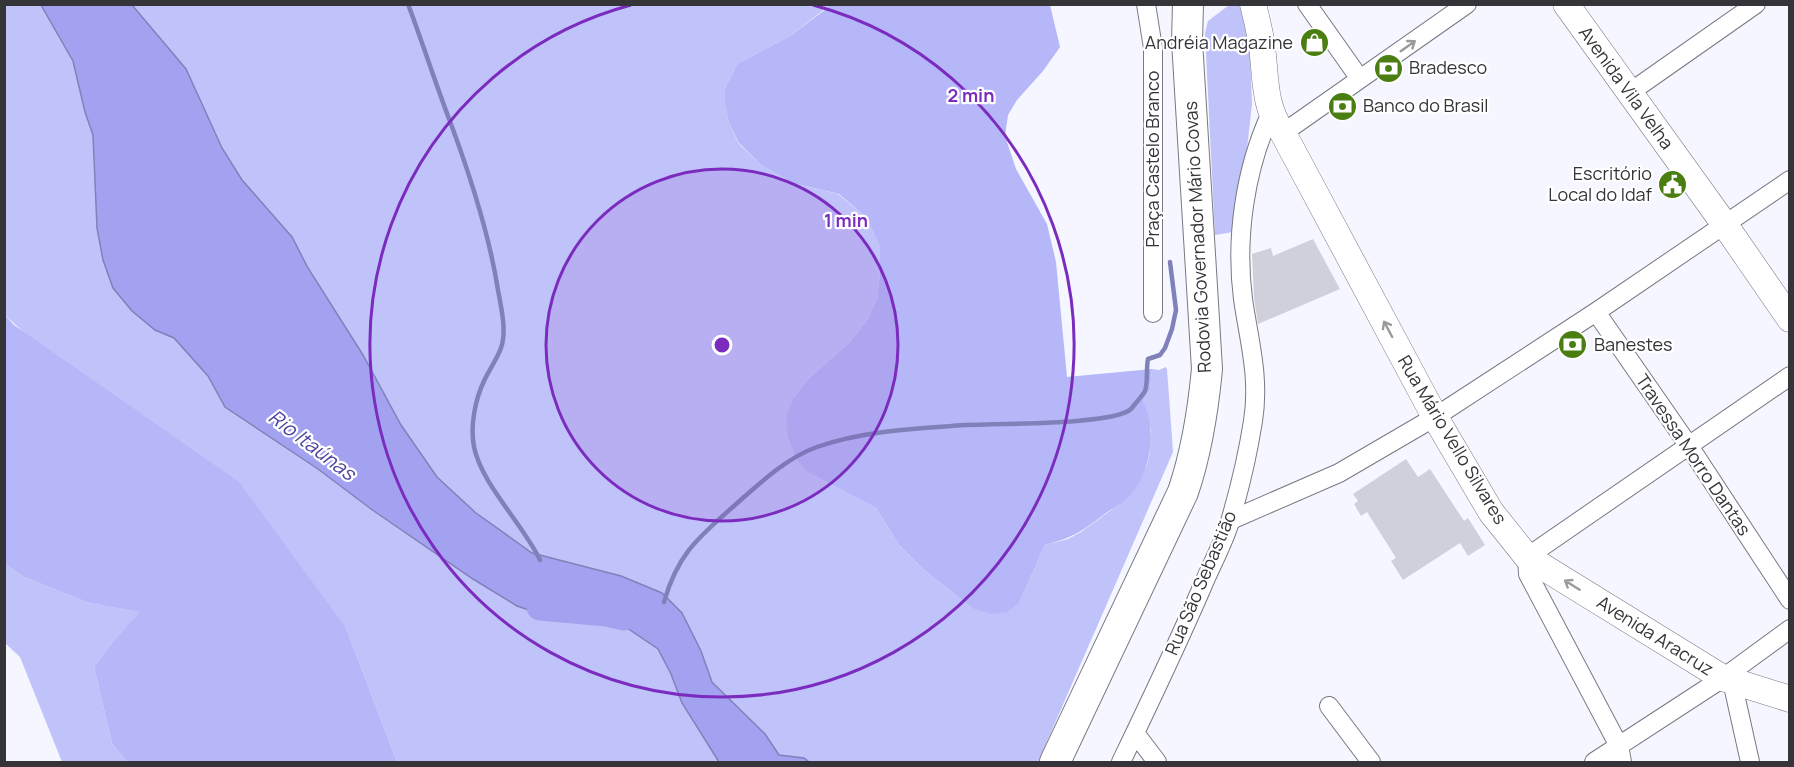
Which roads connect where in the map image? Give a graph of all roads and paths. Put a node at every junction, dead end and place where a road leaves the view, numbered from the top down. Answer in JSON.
{"nodes":[{"id":1,"x":1146,"y":4,"type":"edge"},
{"id":2,"x":1169,"y":4,"type":"edge"},
{"id":3,"x":1188,"y":4,"type":"edge"},
{"id":4,"x":1211,"y":4,"type":"edge"},
{"id":5,"x":1253,"y":4,"type":"edge"},
{"id":6,"x":1307,"y":4,"type":"edge"},
{"id":7,"x":1467,"y":4,"type":"edge"},
{"id":8,"x":1566,"y":4,"type":"edge"},
{"id":9,"x":1756,"y":4,"type":"edge"},
{"id":10,"x":1187,"y":41,"type":"junction"},
{"id":11,"x":1360,"y":79,"type":"junction"},
{"id":12,"x":1629,"y":93,"type":"junction"},
{"id":13,"x":1277,"y":123,"type":"junction"},
{"id":14,"x":1790,"y":180,"type":"edge"},
{"id":15,"x":1725,"y":225,"type":"junction"},
{"id":16,"x":1596,"y":312,"type":"junction"},
{"id":17,"x":1153,"y":314,"type":"dead end"},
{"id":18,"x":1790,"y":319,"type":"edge"},
{"id":19,"x":1790,"y":376,"type":"edge"},
{"id":20,"x":1435,"y":417,"type":"junction"},
{"id":21,"x":1689,"y":446,"type":"junction"},
{"id":22,"x":1231,"y":520,"type":"junction"},
{"id":23,"x":1527,"y":557,"type":"junction"},
{"id":24,"x":1790,"y":600,"type":"edge"},
{"id":25,"x":1790,"y":629,"type":"edge"},
{"id":26,"x":1728,"y":680,"type":"junction"},
{"id":27,"x":1790,"y":699,"type":"edge"},
{"id":28,"x":1329,"y":706,"type":"dead end"},
{"id":29,"x":1135,"y":733,"type":"junction"},
{"id":30,"x":1620,"y":754,"type":"edge"},
{"id":31,"x":1055,"y":762,"type":"edge"},
{"id":32,"x":1121,"y":762,"type":"edge"},
{"id":33,"x":1156,"y":762,"type":"edge"},
{"id":34,"x":1371,"y":762,"type":"edge"},
{"id":35,"x":1594,"y":762,"type":"edge"},
{"id":36,"x":1750,"y":762,"type":"edge"}],
"edges":[{"from":1,"to":17,"type":"street","name":"Praça Castelo Branco"},
{"from":2,"to":10,"type":"highway"},
{"from":3,"to":10,"type":"highway","name":"Rodovia Governador Mário Covas"},
{"from":4,"to":10,"type":"highway"},
{"from":5,"to":13,"type":"main road"},
{"from":6,"to":11,"type":"street"},
{"from":11,"to":7,"type":"street","one_way":true},
{"from":8,"to":12,"type":"main road","name":"Avenida Vila Velha"},
{"from":9,"to":12,"type":"street"},
{"from":10,"to":31,"type":"highway","name":"Rodovia Governador Mário Covas"},
{"from":11,"to":13,"type":"street"},
{"from":12,"to":15,"type":"main road","name":"Avenida Vila Velha"},
{"from":20,"to":13,"type":"main road","name":"Rua Mário Vello Silvares","one_way":true},
{"from":13,"to":22,"type":"street","name":"Rua São Sebastião"},
{"from":14,"to":15,"type":"street"},
{"from":15,"to":16,"type":"street"},
{"from":15,"to":18,"type":"main road","name":"Avenida Vila Velha"},
{"from":16,"to":20,"type":"street"},
{"from":16,"to":21,"type":"street","name":"Travessa Morro Dantas"},
{"from":19,"to":21,"type":"street"},
{"from":20,"to":22,"type":"street"},
{"from":20,"to":23,"type":"main road","name":"Rua Mário Vello Silvares"},
{"from":21,"to":23,"type":"street"},
{"from":21,"to":24,"type":"street","name":"Travessa Morro Dantas"},
{"from":22,"to":29,"type":"street","name":"Rua São Sebastião"},
{"from":26,"to":23,"type":"main road","name":"Avenida Aracruz","one_way":true},
{"from":23,"to":30,"type":"street","name":"Rua Mário Vello Silvares"},
{"from":25,"to":26,"type":"street"},
{"from":26,"to":27,"type":"main road","name":"Avenida Aracruz"},
{"from":26,"to":30,"type":"street"},
{"from":26,"to":36,"type":"street"},
{"from":28,"to":34,"type":"street"},
{"from":29,"to":32,"type":"street","name":"Rua São Sebastião"},
{"from":29,"to":33,"type":"street"},
{"from":30,"to":35,"type":"street"}]}
